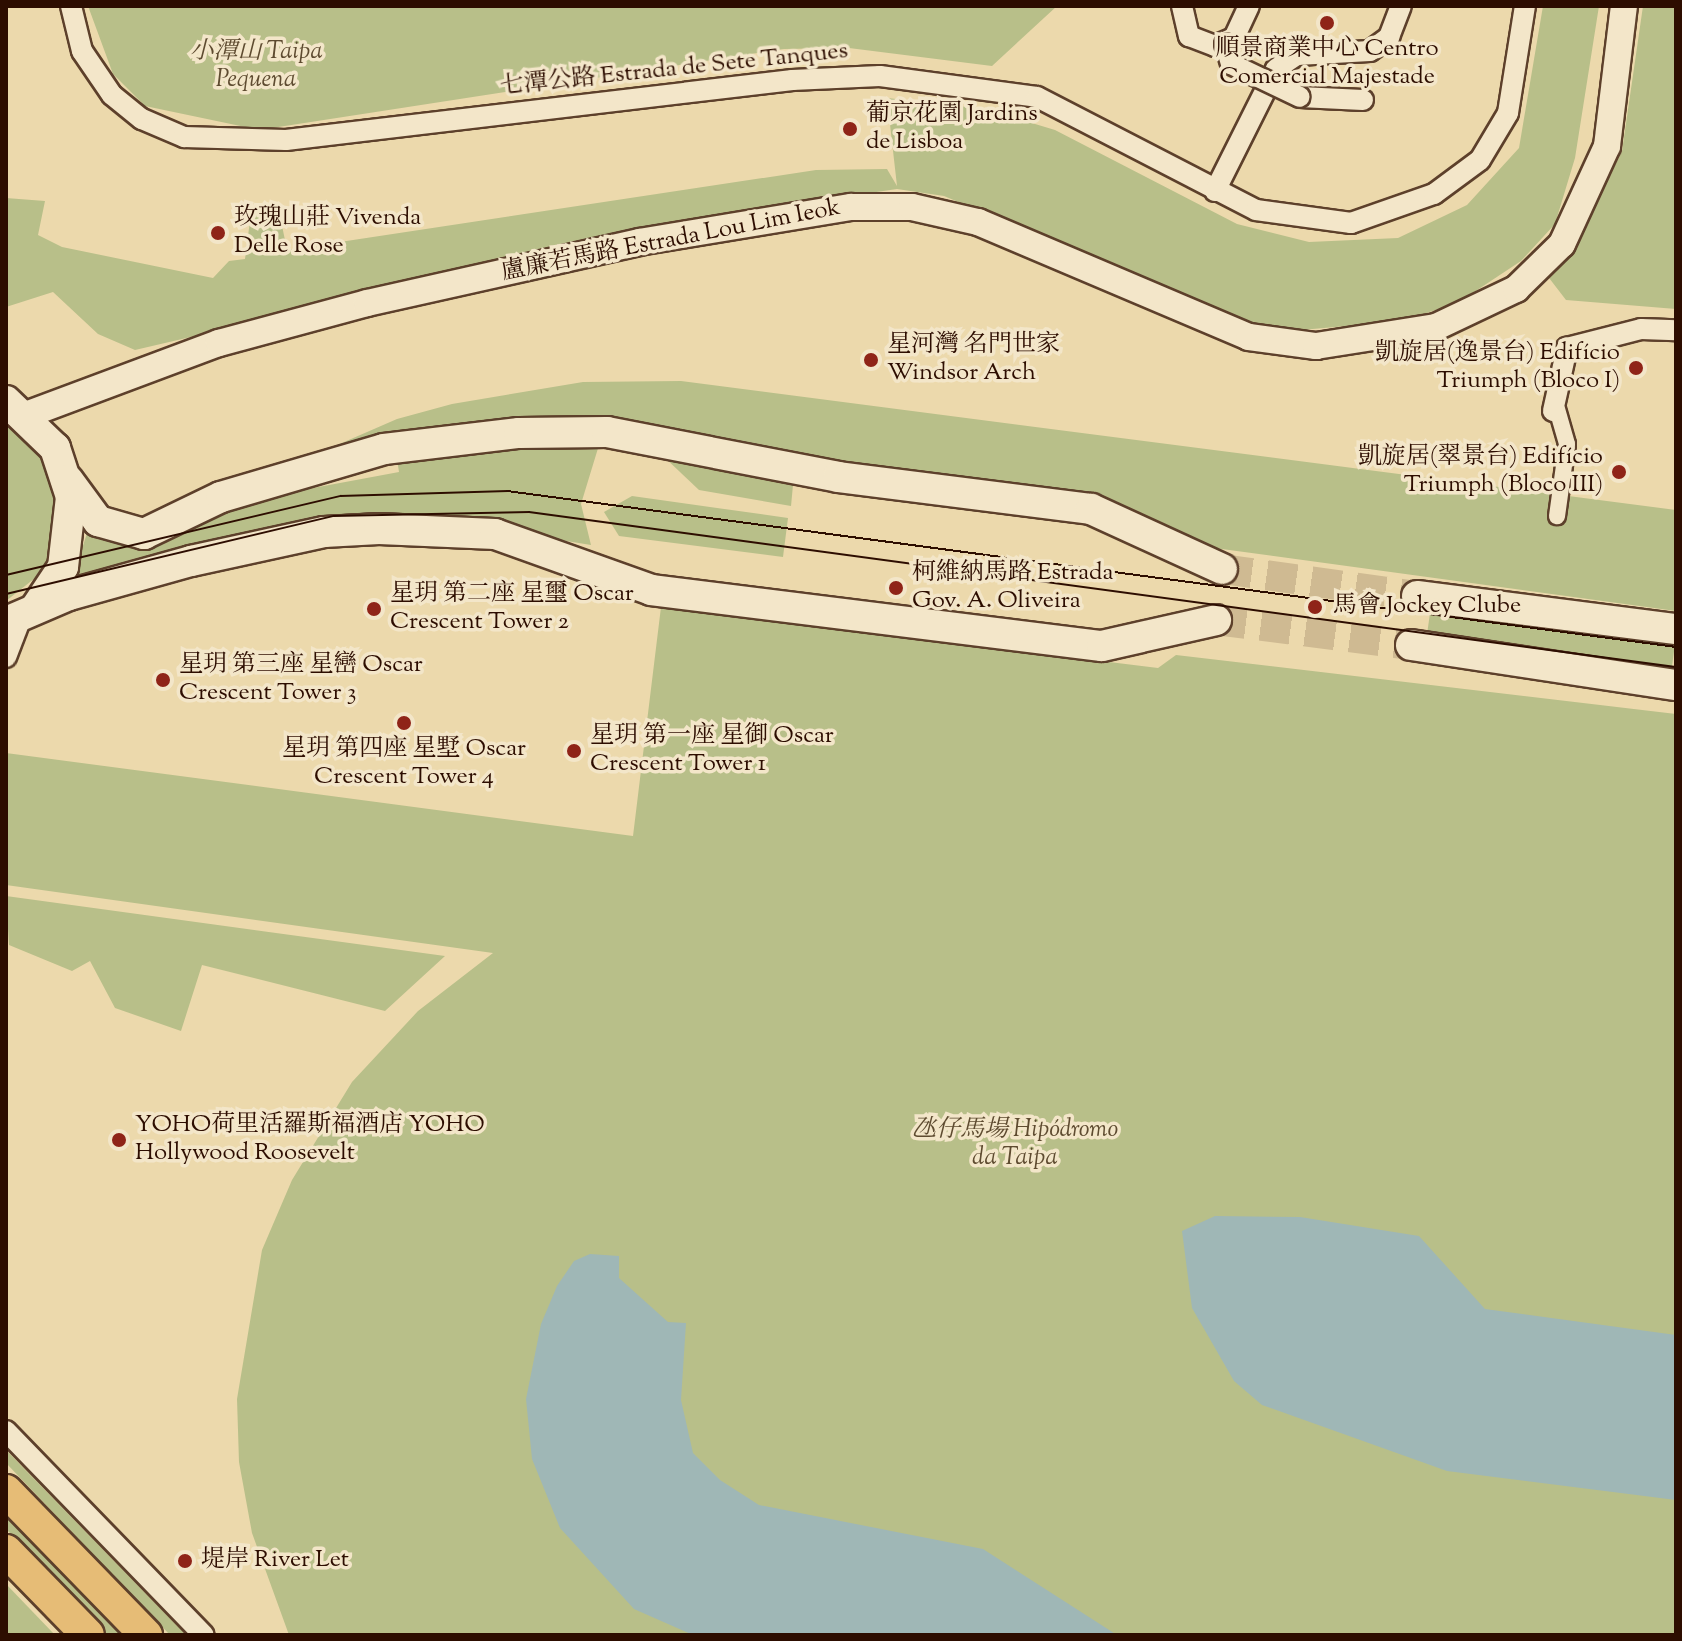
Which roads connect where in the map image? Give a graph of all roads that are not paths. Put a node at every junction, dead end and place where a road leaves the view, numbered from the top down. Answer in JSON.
{"nodes":[{"id":1,"x":71,"y":6,"type":"edge"},
{"id":2,"x":1182,"y":6,"type":"edge"},
{"id":3,"x":1249,"y":6,"type":"edge"},
{"id":4,"x":1401,"y":6,"type":"edge"},
{"id":5,"x":1525,"y":6,"type":"edge"},
{"id":6,"x":1624,"y":6,"type":"edge"},
{"id":7,"x":1225,"y":44,"type":"junction"},
{"id":8,"x":1363,"y":100,"type":"dead end"},
{"id":9,"x":1215,"y":191,"type":"junction"},
{"id":10,"x":1676,"y":330,"type":"edge"},
{"id":11,"x":16,"y":408,"type":"edge"},
{"id":12,"x":1555,"y":410,"type":"joint"},
{"id":13,"x":68,"y":480,"type":"junction"},
{"id":14,"x":1557,"y":516,"type":"dead end"},
{"id":15,"x":1222,"y":569,"type":"tunnel mouth"},
{"id":16,"x":1417,"y":596,"type":"tunnel mouth"},
{"id":17,"x":15,"y":619,"type":"edge"},
{"id":18,"x":1216,"y":620,"type":"tunnel mouth"},
{"id":19,"x":1676,"y":629,"type":"edge"},
{"id":20,"x":1411,"y":645,"type":"tunnel mouth"},
{"id":21,"x":6,"y":657,"type":"edge"},
{"id":22,"x":1676,"y":685,"type":"edge"},
{"id":23,"x":6,"y":1431,"type":"edge"},
{"id":24,"x":6,"y":1491,"type":"edge"},
{"id":25,"x":6,"y":1551,"type":"edge"},
{"id":26,"x":88,"y":1635,"type":"edge"},
{"id":27,"x":146,"y":1635,"type":"edge"},
{"id":28,"x":204,"y":1635,"type":"edge"}],
"edges":[{"from":1,"to":9,"type":"street","name":"七潭公路 Estrada de Sete Tanques"},
{"from":2,"to":7,"type":"street"},
{"from":3,"to":7,"type":"street"},
{"from":4,"to":9,"type":"street"},
{"from":5,"to":9,"type":"street","name":"七潭公路 Estrada de Sete Tanques"},
{"from":6,"to":11,"type":"street","name":"盧廉若馬路 Estrada Lou Lim Ieok"},
{"from":7,"to":8,"type":"street","bridge":true},
{"from":10,"to":12,"type":"street"},
{"from":11,"to":13,"type":"main road"},
{"from":12,"to":14,"type":"street"},
{"from":13,"to":15,"type":"main road"},
{"from":13,"to":17,"type":"main road"},
{"from":16,"to":19,"type":"main road"},
{"from":17,"to":18,"type":"main road"},
{"from":17,"to":21,"type":"street"},
{"from":20,"to":22,"type":"main road"},
{"from":23,"to":28,"type":"street"},
{"from":24,"to":27,"type":"main road"},
{"from":25,"to":26,"type":"main road"}]}
